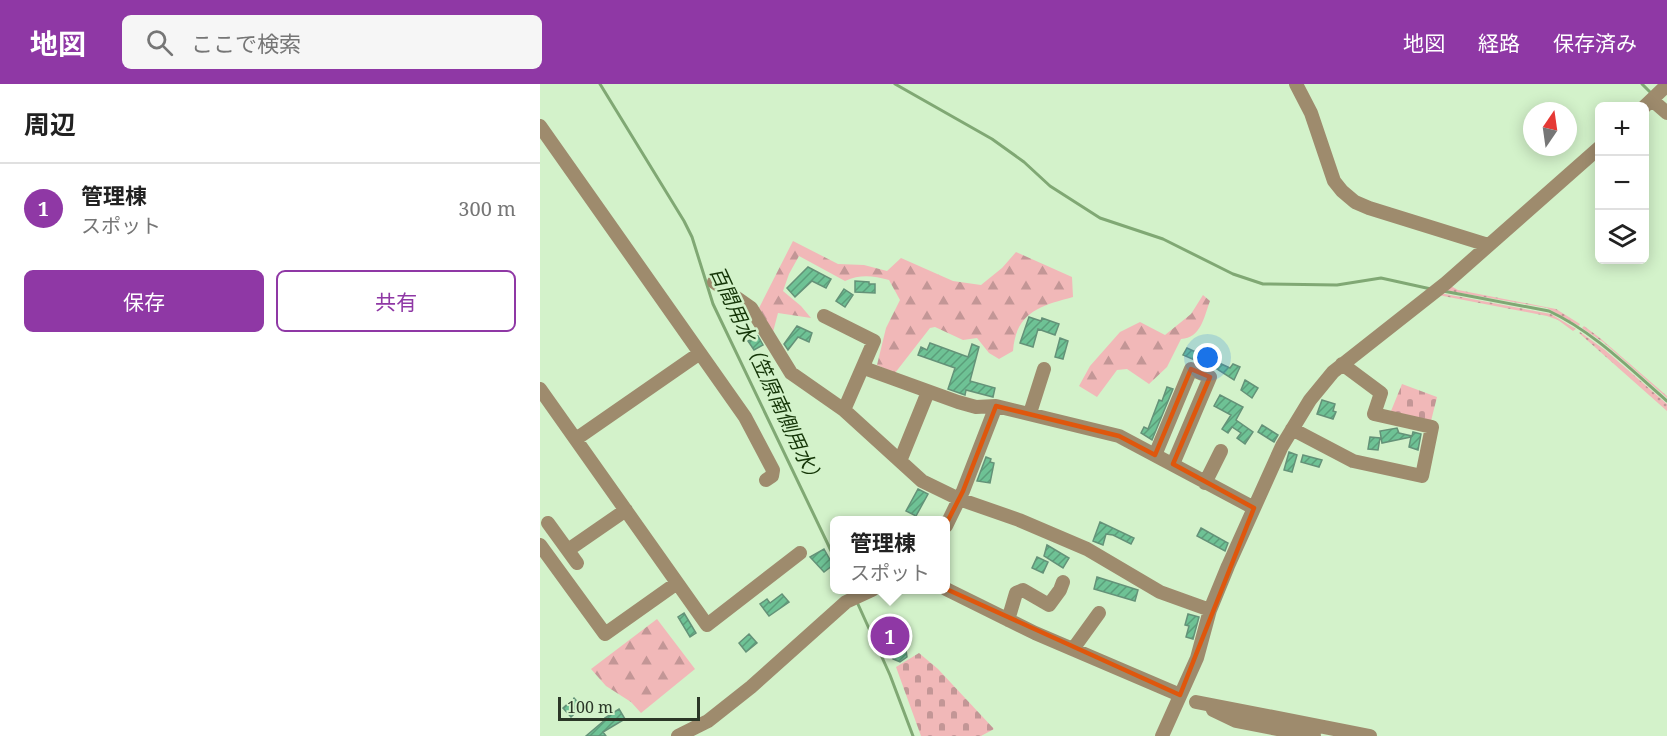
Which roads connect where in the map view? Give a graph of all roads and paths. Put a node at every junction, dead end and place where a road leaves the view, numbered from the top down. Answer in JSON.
{"nodes":[{"id":1,"x":1296,"y":84,"type":"edge"},
{"id":2,"x":1667,"y":86,"type":"edge"},
{"id":3,"x":1649,"y":102,"type":"edge"},
{"id":4,"x":1649,"y":103,"type":"edge"},
{"id":5,"x":1667,"y":112,"type":"edge"},
{"id":6,"x":540,"y":126,"type":"edge"},
{"id":7,"x":546,"y":145,"type":"edge"},
{"id":8,"x":1595,"y":151,"type":"edge"},
{"id":9,"x":1488,"y":245,"type":"junction"},
{"id":10,"x":714,"y":282,"type":"dead end"},
{"id":11,"x":824,"y":316,"type":"dead end"},
{"id":12,"x":700,"y":353,"type":"junction"},
{"id":13,"x":1342,"y":364,"type":"junction"},
{"id":14,"x":864,"y":368,"type":"junction"},
{"id":15,"x":1044,"y":369,"type":"dead end"},
{"id":16,"x":540,"y":388,"type":"edge"},
{"id":17,"x":928,"y":392,"type":"junction"},
{"id":18,"x":996,"y":406,"type":"junction"},
{"id":19,"x":844,"y":411,"type":"junction"},
{"id":20,"x":1030,"y":413,"type":"junction"},
{"id":21,"x":1292,"y":429,"type":"junction"},
{"id":22,"x":576,"y":440,"type":"junction"},
{"id":23,"x":1221,"y":451,"type":"dead end"},
{"id":24,"x":1155,"y":455,"type":"junction"},
{"id":25,"x":900,"y":461,"type":"junction"},
{"id":26,"x":1173,"y":464,"type":"junction"},
{"id":27,"x":766,"y":480,"type":"dead end"},
{"id":28,"x":1205,"y":483,"type":"junction"},
{"id":29,"x":959,"y":499,"type":"junction"},
{"id":30,"x":1254,"y":508,"type":"junction"},
{"id":31,"x":626,"y":510,"type":"junction"},
{"id":32,"x":950,"y":516,"type":"edge"},
{"id":33,"x":548,"y":523,"type":"dead end"},
{"id":34,"x":540,"y":545,"type":"edge"},
{"id":35,"x":568,"y":550,"type":"junction"},
{"id":36,"x":800,"y":553,"type":"dead end"},
{"id":37,"x":577,"y":563,"type":"dead end"},
{"id":38,"x":1063,"y":582,"type":"dead end"},
{"id":39,"x":677,"y":583,"type":"junction"},
{"id":40,"x":950,"y":591,"type":"edge"},
{"id":41,"x":863,"y":594,"type":"edge"},
{"id":42,"x":1210,"y":610,"type":"junction"},
{"id":43,"x":1099,"y":613,"type":"dead end"},
{"id":44,"x":1008,"y":620,"type":"junction"},
{"id":45,"x":1072,"y":649,"type":"junction"},
{"id":46,"x":1180,"y":695,"type":"junction"},
{"id":47,"x":678,"y":736,"type":"edge"},
{"id":48,"x":1162,"y":736,"type":"edge"},
{"id":49,"x":1314,"y":736,"type":"edge"},
{"id":50,"x":1370,"y":736,"type":"edge"}],
"edges":[{"from":1,"to":9,"type":"street"},
{"from":2,"to":3,"type":"street"},
{"from":4,"to":5,"type":"street"},
{"from":6,"to":7,"type":"street"},
{"from":7,"to":12,"type":"street"},
{"from":8,"to":9,"type":"street"},
{"from":9,"to":13,"type":"street"},
{"from":10,"to":19,"type":"street"},
{"from":11,"to":14,"type":"street"},
{"from":12,"to":22,"type":"street"},
{"from":12,"to":27,"type":"street"},
{"from":13,"to":21,"type":"street"},
{"from":13,"to":21,"type":"street"},
{"from":14,"to":17,"type":"street"},
{"from":14,"to":19,"type":"street"},
{"from":15,"to":20,"type":"street"},
{"from":16,"to":22,"type":"street"},
{"from":17,"to":18,"type":"street"},
{"from":17,"to":25,"type":"street"},
{"from":18,"to":20,"type":"street"},
{"from":18,"to":29,"type":"street"},
{"from":19,"to":25,"type":"street"},
{"from":20,"to":24,"type":"street"},
{"from":21,"to":30,"type":"street"},
{"from":22,"to":31,"type":"street"},
{"from":23,"to":28,"type":"street"},
{"from":24,"to":26,"type":"street"},
{"from":24,"to":26,"type":"street"},
{"from":25,"to":29,"type":"street"},
{"from":26,"to":28,"type":"street"},
{"from":28,"to":30,"type":"street"},
{"from":29,"to":32,"type":"street"},
{"from":29,"to":42,"type":"street"},
{"from":30,"to":42,"type":"street"},
{"from":31,"to":35,"type":"street"},
{"from":31,"to":39,"type":"street"},
{"from":33,"to":35,"type":"street"},
{"from":34,"to":39,"type":"street"},
{"from":35,"to":37,"type":"street"},
{"from":36,"to":39,"type":"street"},
{"from":38,"to":44,"type":"street"},
{"from":40,"to":44,"type":"street"},
{"from":41,"to":47,"type":"street"},
{"from":42,"to":46,"type":"street"},
{"from":43,"to":45,"type":"street"},
{"from":44,"to":45,"type":"street"},
{"from":45,"to":46,"type":"street"},
{"from":46,"to":48,"type":"street"},
{"from":49,"to":50,"type":"street"}]}
